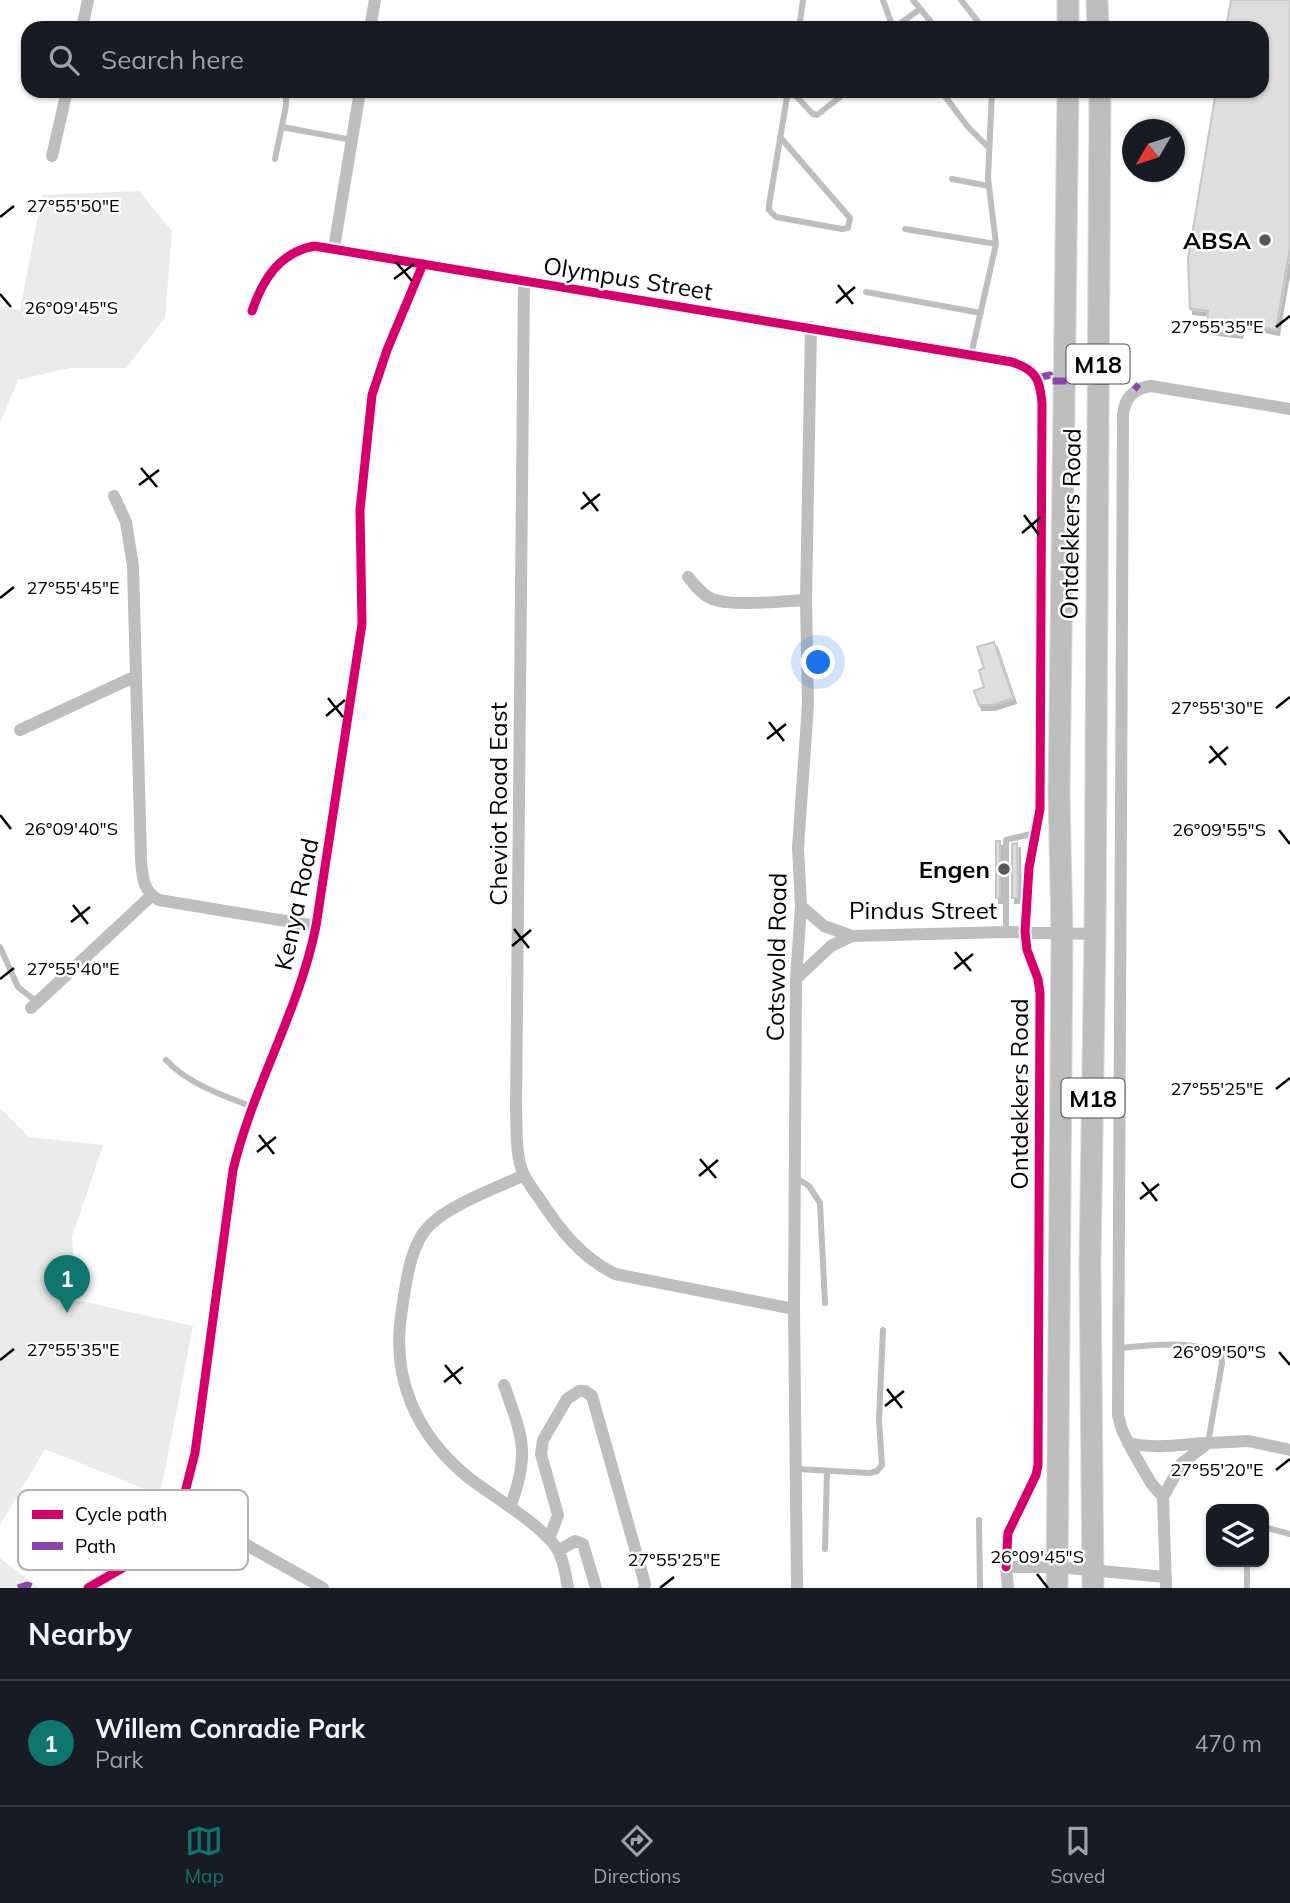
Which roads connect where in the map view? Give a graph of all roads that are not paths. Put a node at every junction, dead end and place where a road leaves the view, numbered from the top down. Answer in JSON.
{"nodes":[{"id":1,"x":88,"y":0,"type":"edge"},
{"id":2,"x":375,"y":0,"type":"edge"},
{"id":3,"x":803,"y":0,"type":"edge"},
{"id":4,"x":883,"y":0,"type":"edge"},
{"id":5,"x":913,"y":0,"type":"edge"},
{"id":6,"x":961,"y":0,"type":"edge"},
{"id":7,"x":1068,"y":0,"type":"edge"},
{"id":8,"x":1097,"y":0,"type":"edge"},
{"id":9,"x":920,"y":9,"type":"junction"},
{"id":10,"x":84,"y":21,"type":"edge"},
{"id":11,"x":371,"y":21,"type":"edge"},
{"id":12,"x":800,"y":21,"type":"edge"},
{"id":13,"x":891,"y":21,"type":"edge"},
{"id":14,"x":904,"y":21,"type":"edge"},
{"id":15,"x":930,"y":21,"type":"edge"},
{"id":16,"x":978,"y":21,"type":"edge"},
{"id":17,"x":1068,"y":21,"type":"edge"},
{"id":18,"x":1098,"y":21,"type":"edge"},
{"id":19,"x":65,"y":98,"type":"edge"},
{"id":20,"x":285,"y":98,"type":"edge"},
{"id":21,"x":359,"y":98,"type":"edge"},
{"id":22,"x":788,"y":98,"type":"edge"},
{"id":23,"x":797,"y":98,"type":"edge"},
{"id":24,"x":839,"y":98,"type":"edge"},
{"id":25,"x":946,"y":98,"type":"edge"},
{"id":26,"x":992,"y":98,"type":"edge"},
{"id":27,"x":1068,"y":98,"type":"edge"},
{"id":28,"x":1100,"y":98,"type":"edge"},
{"id":29,"x":282,"y":127,"type":"junction"},
{"id":30,"x":780,"y":137,"type":"junction"},
{"id":31,"x":352,"y":139,"type":"junction"},
{"id":32,"x":989,"y":148,"type":"junction"},
{"id":33,"x":52,"y":156,"type":"dead end"},
{"id":34,"x":275,"y":159,"type":"dead end"},
{"id":35,"x":952,"y":179,"type":"dead end"},
{"id":36,"x":989,"y":187,"type":"junction"},
{"id":37,"x":905,"y":229,"type":"dead end"},
{"id":38,"x":996,"y":244,"type":"junction"},
{"id":39,"x":334,"y":248,"type":"junction"},
{"id":40,"x":423,"y":264,"type":"junction"},
{"id":41,"x":524,"y":281,"type":"junction"},
{"id":42,"x":866,"y":292,"type":"dead end"},
{"id":43,"x":252,"y":311,"type":"dead end"},
{"id":44,"x":981,"y":313,"type":"junction"},
{"id":45,"x":811,"y":327,"type":"junction"},
{"id":46,"x":971,"y":355,"type":"junction"},
{"id":47,"x":1029,"y":369,"type":"joint"},
{"id":48,"x":1290,"y":409,"type":"edge"},
{"id":49,"x":114,"y":496,"type":"dead end"},
{"id":50,"x":688,"y":577,"type":"dead end"},
{"id":51,"x":806,"y":600,"type":"junction"},
{"id":52,"x":136,"y":676,"type":"junction"},
{"id":53,"x":20,"y":730,"type":"dead end"},
{"id":54,"x":1035,"y":833,"type":"junction"},
{"id":55,"x":151,"y":896,"type":"junction"},
{"id":56,"x":801,"y":906,"type":"junction"},
{"id":57,"x":316,"y":926,"type":"junction"},
{"id":58,"x":1006,"y":932,"type":"junction"},
{"id":59,"x":1026,"y":932,"type":"junction"},
{"id":60,"x":1062,"y":933,"type":"junction"},
{"id":61,"x":1095,"y":934,"type":"junction"},
{"id":62,"x":852,"y":936,"type":"junction"},
{"id":63,"x":0,"y":947,"type":"edge"},
{"id":64,"x":796,"y":979,"type":"junction"},
{"id":65,"x":34,"y":1005,"type":"joint"},
{"id":66,"x":166,"y":1060,"type":"dead end"},
{"id":67,"x":253,"y":1107,"type":"junction"},
{"id":68,"x":524,"y":1175,"type":"junction"},
{"id":69,"x":795,"y":1177,"type":"junction"},
{"id":70,"x":825,"y":1303,"type":"dead end"},
{"id":71,"x":794,"y":1309,"type":"junction"},
{"id":72,"x":883,"y":1330,"type":"dead end"},
{"id":73,"x":1120,"y":1348,"type":"junction"},
{"id":74,"x":504,"y":1385,"type":"dead end"},
{"id":75,"x":1128,"y":1443,"type":"junction"},
{"id":76,"x":1208,"y":1443,"type":"junction"},
{"id":77,"x":1290,"y":1450,"type":"edge"},
{"id":78,"x":796,"y":1469,"type":"junction"},
{"id":79,"x":827,"y":1471,"type":"junction"},
{"id":80,"x":186,"y":1490,"type":"edge"},
{"id":81,"x":1163,"y":1497,"type":"junction"},
{"id":82,"x":510,"y":1507,"type":"junction"},
{"id":83,"x":979,"y":1520,"type":"dead end"},
{"id":84,"x":1269,"y":1528,"type":"edge"},
{"id":85,"x":1290,"y":1534,"type":"edge"},
{"id":86,"x":549,"y":1539,"type":"junction"},
{"id":87,"x":248,"y":1546,"type":"edge"},
{"id":88,"x":825,"y":1549,"type":"dead end"},
{"id":89,"x":558,"y":1550,"type":"junction"},
{"id":90,"x":1006,"y":1567,"type":"junction"},
{"id":91,"x":1247,"y":1567,"type":"edge"},
{"id":92,"x":118,"y":1570,"type":"edge"},
{"id":93,"x":1057,"y":1577,"type":"edge"},
{"id":94,"x":1093,"y":1579,"type":"edge"},
{"id":95,"x":1166,"y":1583,"type":"edge"},
{"id":96,"x":88,"y":1588,"type":"edge"},
{"id":97,"x":323,"y":1588,"type":"edge"},
{"id":98,"x":568,"y":1588,"type":"edge"},
{"id":99,"x":596,"y":1588,"type":"edge"},
{"id":100,"x":644,"y":1588,"type":"edge"},
{"id":101,"x":797,"y":1588,"type":"edge"},
{"id":102,"x":980,"y":1588,"type":"edge"},
{"id":103,"x":1008,"y":1588,"type":"edge"},
{"id":104,"x":1247,"y":1588,"type":"edge"}],
"edges":[{"from":1,"to":10,"type":"street"},
{"from":2,"to":11,"type":"street"},
{"from":3,"to":12,"type":"lane"},
{"from":4,"to":13,"type":"lane"},
{"from":5,"to":9,"type":"lane"},
{"from":6,"to":16,"type":"lane"},
{"from":7,"to":17,"type":"main road"},
{"from":8,"to":18,"type":"main road"},
{"from":9,"to":14,"type":"lane"},
{"from":9,"to":15,"type":"lane"},
{"from":19,"to":33,"type":"street"},
{"from":20,"to":29,"type":"lane"},
{"from":21,"to":31,"type":"street"},
{"from":22,"to":30,"type":"lane"},
{"from":23,"to":24,"type":"lane"},
{"from":25,"to":32,"type":"lane"},
{"from":26,"to":32,"type":"lane"},
{"from":27,"to":60,"type":"main road","name":"Ontdekkers Road","number":"M18"},
{"from":28,"to":61,"type":"main road","name":"Ontdekkers Road","number":"M18"},
{"from":29,"to":31,"type":"lane"},
{"from":29,"to":34,"type":"lane"},
{"from":30,"to":30,"type":"lane"},
{"from":31,"to":39,"type":"street"},
{"from":32,"to":36,"type":"lane"},
{"from":35,"to":36,"type":"lane"},
{"from":36,"to":38,"type":"lane"},
{"from":37,"to":38,"type":"lane"},
{"from":38,"to":44,"type":"lane"},
{"from":39,"to":40,"type":"street","name":"Olympus Street"},
{"from":39,"to":43,"type":"street","name":"Olympus Street"},
{"from":40,"to":41,"type":"street","name":"Olympus Street"},
{"from":40,"to":57,"type":"street","name":"Kenya Road"},
{"from":41,"to":45,"type":"street","name":"Olympus Street"},
{"from":41,"to":68,"type":"street","name":"Cheviot Road East"},
{"from":42,"to":44,"type":"lane"},
{"from":44,"to":46,"type":"lane"},
{"from":45,"to":46,"type":"street","name":"Olympus Street"},
{"from":45,"to":51,"type":"street","name":"Cotswold Road"},
{"from":46,"to":47,"type":"street","name":"Olympus Street"},
{"from":47,"to":54,"type":"street","name":"Ontdekkers Road"},
{"from":48,"to":73,"type":"street","name":"Ontdekkers Road"},
{"from":49,"to":52,"type":"street"},
{"from":50,"to":51,"type":"street"},
{"from":51,"to":56,"type":"street","name":"Cotswold Road"},
{"from":52,"to":53,"type":"street"},
{"from":52,"to":55,"type":"street"},
{"from":54,"to":58,"type":"lane"},
{"from":54,"to":59,"type":"street","name":"Ontdekkers Road"},
{"from":55,"to":57,"type":"street"},
{"from":55,"to":65,"type":"street"},
{"from":56,"to":62,"type":"street","name":"Pindus Street"},
{"from":56,"to":64,"type":"street","name":"Cotswold Road"},
{"from":57,"to":67,"type":"street","name":"Kenya Road"},
{"from":58,"to":59,"type":"street","name":"Pindus Street"},
{"from":58,"to":62,"type":"street","name":"Pindus Street"},
{"from":59,"to":60,"type":"street","name":"Pindus Street"},
{"from":59,"to":90,"type":"street","name":"Ontdekkers Road"},
{"from":60,"to":61,"type":"street","name":"Pindus Street"},
{"from":60,"to":93,"type":"main road","name":"Ontdekkers Road","number":"M18"},
{"from":61,"to":94,"type":"main road","name":"Ontdekkers Road","number":"M18"},
{"from":62,"to":64,"type":"street"},
{"from":63,"to":65,"type":"lane"},
{"from":64,"to":69,"type":"street","name":"Cotswold Road"},
{"from":66,"to":67,"type":"lane"},
{"from":67,"to":80,"type":"street","name":"Kenya Road"},
{"from":68,"to":71,"type":"street","name":"Cheviot Road East"},
{"from":68,"to":82,"type":"street"},
{"from":69,"to":70,"type":"lane"},
{"from":69,"to":71,"type":"street","name":"Cotswold Road"},
{"from":71,"to":78,"type":"street","name":"Cotswold Road"},
{"from":72,"to":79,"type":"lane"},
{"from":73,"to":75,"type":"street","name":"Ontdekkers Road"},
{"from":73,"to":76,"type":"lane"},
{"from":74,"to":82,"type":"street"},
{"from":75,"to":76,"type":"street"},
{"from":75,"to":81,"type":"street","name":"Ontdekkers Road"},
{"from":76,"to":77,"type":"street"},
{"from":76,"to":81,"type":"street"},
{"from":78,"to":79,"type":"lane"},
{"from":78,"to":101,"type":"street","name":"Cotswold Road"},
{"from":79,"to":88,"type":"lane"},
{"from":81,"to":95,"type":"street"},
{"from":82,"to":86,"type":"street"},
{"from":83,"to":102,"type":"lane"},
{"from":84,"to":85,"type":"lane"},
{"from":86,"to":89,"type":"street"},
{"from":86,"to":100,"type":"street"},
{"from":87,"to":97,"type":"street"},
{"from":89,"to":98,"type":"street"},
{"from":89,"to":99,"type":"street"},
{"from":90,"to":93,"type":"street"},
{"from":90,"to":103,"type":"street","name":"Ontdekkers Road"},
{"from":91,"to":104,"type":"lane"},
{"from":92,"to":96,"type":"street","name":"Kenya Road"},
{"from":93,"to":94,"type":"street"},
{"from":94,"to":95,"type":"street"}]}
